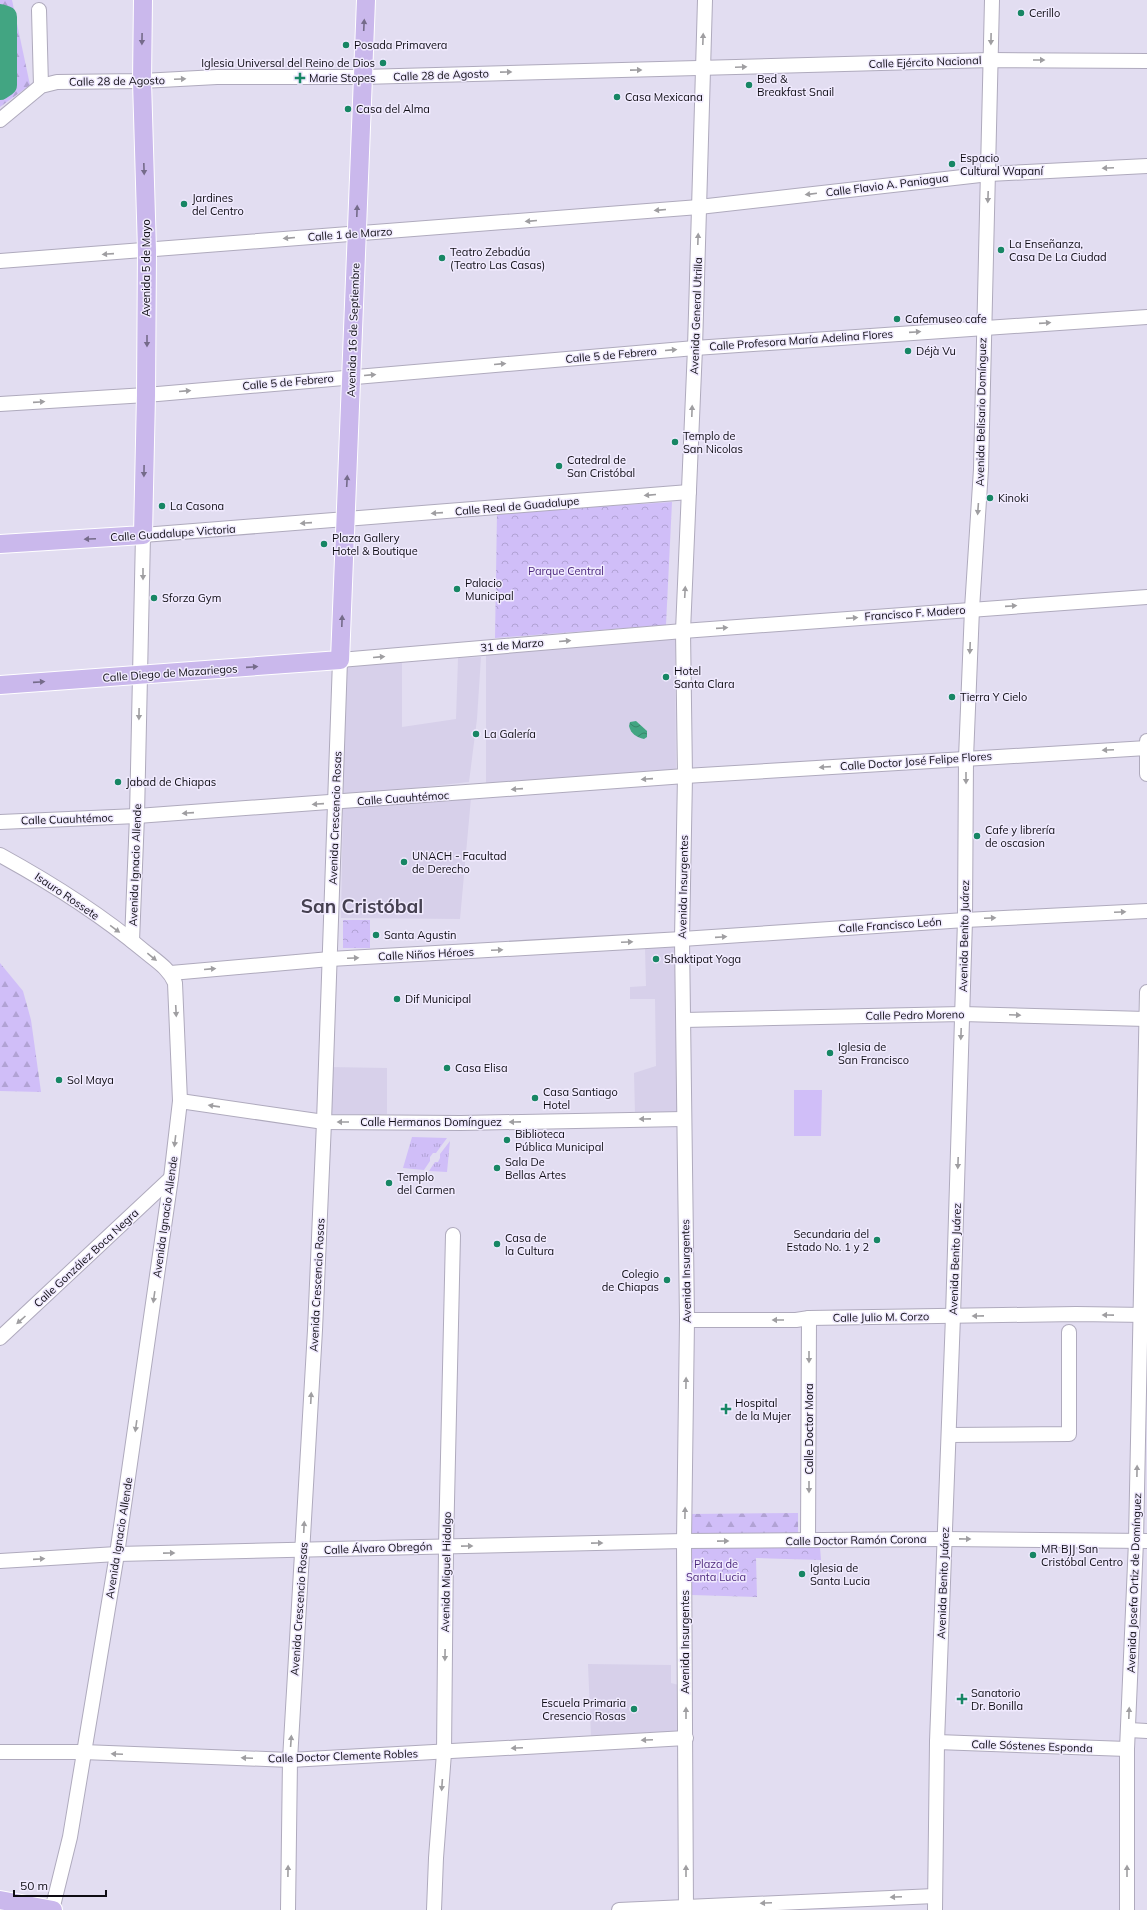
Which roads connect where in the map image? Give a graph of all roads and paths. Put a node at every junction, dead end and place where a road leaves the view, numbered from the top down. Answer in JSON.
{"nodes":[{"id":1,"x":143,"y":0,"type":"edge"},
{"id":2,"x":366,"y":0,"type":"edge"},
{"id":3,"x":705,"y":0,"type":"edge"},
{"id":4,"x":992,"y":0,"type":"edge"},
{"id":5,"x":39,"y":10,"type":"dead end"},
{"id":6,"x":991,"y":60,"type":"junction"},
{"id":7,"x":1147,"y":61,"type":"edge"},
{"id":8,"x":702,"y":68,"type":"junction"},
{"id":9,"x":362,"y":77,"type":"junction"},
{"id":10,"x":142,"y":81,"type":"junction"},
{"id":11,"x":41,"y":86,"type":"junction"},
{"id":12,"x":0,"y":120,"type":"edge"},
{"id":13,"x":1147,"y":166,"type":"edge"},
{"id":14,"x":989,"y":174,"type":"junction"},
{"id":15,"x":699,"y":207,"type":"junction"},
{"id":16,"x":356,"y":233,"type":"junction"},
{"id":17,"x":147,"y":251,"type":"junction"},
{"id":18,"x":0,"y":262,"type":"edge"},
{"id":19,"x":1147,"y":317,"type":"edge"},
{"id":20,"x":984,"y":327,"type":"junction"},
{"id":21,"x":695,"y":348,"type":"junction"},
{"id":22,"x":352,"y":376,"type":"junction"},
{"id":23,"x":146,"y":395,"type":"junction"},
{"id":24,"x":0,"y":404,"type":"edge"},
{"id":25,"x":689,"y":492,"type":"junction"},
{"id":26,"x":345,"y":520,"type":"junction"},
{"id":27,"x":143,"y":536,"type":"junction"},
{"id":28,"x":0,"y":544,"type":"edge"},
{"id":29,"x":1147,"y":597,"type":"edge"},
{"id":30,"x":972,"y":609,"type":"junction"},
{"id":31,"x":683,"y":631,"type":"junction"},
{"id":32,"x":340,"y":660,"type":"junction"},
{"id":33,"x":140,"y":675,"type":"junction"},
{"id":34,"x":0,"y":685,"type":"edge"},
{"id":35,"x":1147,"y":741,"type":"edge"},
{"id":36,"x":1147,"y":748,"type":"edge"},
{"id":37,"x":966,"y":758,"type":"junction"},
{"id":38,"x":1147,"y":774,"type":"edge"},
{"id":39,"x":686,"y":776,"type":"junction"},
{"id":40,"x":336,"y":803,"type":"junction"},
{"id":41,"x":137,"y":816,"type":"junction"},
{"id":42,"x":0,"y":822,"type":"edge"},
{"id":43,"x":0,"y":855,"type":"edge"},
{"id":44,"x":1147,"y":911,"type":"edge"},
{"id":45,"x":965,"y":920,"type":"junction"},
{"id":46,"x":682,"y":939,"type":"junction"},
{"id":47,"x":132,"y":941,"type":"junction"},
{"id":48,"x":330,"y":959,"type":"junction"},
{"id":49,"x":171,"y":973,"type":"junction"},
{"id":50,"x":1147,"y":992,"type":"edge"},
{"id":51,"x":962,"y":1014,"type":"junction"},
{"id":52,"x":1146,"y":1019,"type":"edge"},
{"id":53,"x":684,"y":1020,"type":"junction"},
{"id":54,"x":180,"y":1101,"type":"junction"},
{"id":55,"x":684,"y":1119,"type":"junction"},
{"id":56,"x":324,"y":1122,"type":"junction"},
{"id":57,"x":171,"y":1178,"type":"junction"},
{"id":58,"x":453,"y":1235,"type":"dead end"},
{"id":59,"x":953,"y":1316,"type":"junction"},
{"id":60,"x":1144,"y":1316,"type":"edge"},
{"id":61,"x":809,"y":1318,"type":"junction"},
{"id":62,"x":687,"y":1320,"type":"junction"},
{"id":63,"x":1069,"y":1332,"type":"dead end"},
{"id":64,"x":0,"y":1338,"type":"edge"},
{"id":65,"x":949,"y":1435,"type":"junction"},
{"id":66,"x":945,"y":1539,"type":"junction"},
{"id":67,"x":808,"y":1540,"type":"junction"},
{"id":68,"x":684,"y":1541,"type":"junction"},
{"id":69,"x":1142,"y":1541,"type":"edge"},
{"id":70,"x":446,"y":1546,"type":"junction"},
{"id":71,"x":303,"y":1551,"type":"junction"},
{"id":72,"x":117,"y":1554,"type":"junction"},
{"id":73,"x":0,"y":1561,"type":"edge"},
{"id":74,"x":1129,"y":1730,"type":"junction"},
{"id":75,"x":1147,"y":1731,"type":"edge"},
{"id":76,"x":686,"y":1738,"type":"junction"},
{"id":77,"x":937,"y":1742,"type":"junction"},
{"id":78,"x":1127,"y":1749,"type":"junction"},
{"id":79,"x":0,"y":1752,"type":"edge"},
{"id":80,"x":84,"y":1752,"type":"junction"},
{"id":81,"x":444,"y":1753,"type":"junction"},
{"id":82,"x":290,"y":1760,"type":"junction"},
{"id":83,"x":935,"y":1896,"type":"junction"},
{"id":84,"x":0,"y":1900,"type":"edge"},
{"id":85,"x":686,"y":1908,"type":"edge"},
{"id":86,"x":52,"y":1910,"type":"edge"},
{"id":87,"x":288,"y":1910,"type":"edge"},
{"id":88,"x":434,"y":1910,"type":"edge"},
{"id":89,"x":619,"y":1910,"type":"edge"},
{"id":90,"x":935,"y":1910,"type":"edge"},
{"id":91,"x":1127,"y":1910,"type":"edge"}],
"edges":[{"from":1,"to":10,"type":"main road","name":"Avenida 5 de Mayo","one_way":true},
{"from":9,"to":2,"type":"main road","name":"Avenida 16 de Septiembre","one_way":true},
{"from":8,"to":3,"type":"street","name":"Avenida General Utrilla","one_way":true},
{"from":4,"to":6,"type":"street","name":"Avenida Belisario Domínguez","one_way":true},
{"from":5,"to":11,"type":"street"},
{"from":6,"to":7,"type":"street","name":"Calle Ejército Nacional","one_way":true},
{"from":8,"to":6,"type":"street","name":"Calle Ejército Nacional","one_way":true},
{"from":6,"to":14,"type":"street","name":"Avenida Belisario Domínguez"},
{"from":9,"to":8,"type":"street","name":"Calle 28 de Agosto","one_way":true},
{"from":8,"to":15,"type":"street","name":"Avenida General Utrilla"},
{"from":10,"to":9,"type":"street","name":"Calle 28 de Agosto","one_way":true},
{"from":16,"to":9,"type":"main road","name":"Avenida 16 de Septiembre","one_way":true},
{"from":10,"to":11,"type":"street","name":"Calle 28 de Agosto"},
{"from":10,"to":17,"type":"main road","name":"Avenida 5 de Mayo","one_way":true},
{"from":11,"to":12,"type":"street","name":"Calle 28 de Agosto"},
{"from":13,"to":14,"type":"street","name":"Calle Flavio A. Paniagua","one_way":true},
{"from":14,"to":15,"type":"street","name":"Calle Flavio A. Paniagua","one_way":true},
{"from":14,"to":20,"type":"street","name":"Avenida Belisario Domínguez","one_way":true},
{"from":15,"to":16,"type":"street","name":"Calle 1 de Marzo","one_way":true},
{"from":21,"to":15,"type":"street","name":"Avenida General Utrilla","one_way":true},
{"from":16,"to":17,"type":"street","name":"Calle 1 de Marzo","one_way":true},
{"from":16,"to":22,"type":"main road","name":"Avenida 16 de Septiembre"},
{"from":17,"to":18,"type":"street","name":"Calle 1 de Marzo","one_way":true},
{"from":17,"to":23,"type":"main road","name":"Avenida 5 de Mayo","one_way":true},
{"from":20,"to":19,"type":"street","name":"Calle Profesora María Adelina Flores","one_way":true},
{"from":21,"to":20,"type":"street","name":"Calle Profesora María Adelina Flores","one_way":true},
{"from":20,"to":30,"type":"street","name":"Avenida Belisario Domínguez","one_way":true},
{"from":22,"to":21,"type":"street","name":"Calle 5 de Febrero","one_way":true},
{"from":25,"to":21,"type":"street","name":"Avenida General Utrilla","one_way":true},
{"from":23,"to":22,"type":"street","name":"Calle 5 de Febrero","one_way":true},
{"from":26,"to":22,"type":"main road","name":"Avenida 16 de Septiembre","one_way":true},
{"from":24,"to":23,"type":"street","name":"Calle 5 de Febrero","one_way":true},
{"from":23,"to":27,"type":"main road","name":"Avenida 5 de Mayo","one_way":true},
{"from":25,"to":26,"type":"street","name":"Calle Real de Guadalupe","one_way":true},
{"from":31,"to":25,"type":"street","name":"Avenida General Utrilla","one_way":true},
{"from":26,"to":27,"type":"street","name":"Calle Guadalupe Victoria","one_way":true},
{"from":32,"to":26,"type":"main road","name":"Avenida 16 de Septiembre","one_way":true},
{"from":27,"to":28,"type":"main road","name":"Calle Guadalupe Victoria","one_way":true},
{"from":27,"to":33,"type":"street","name":"Avenida Ignacio Allende","one_way":true},
{"from":30,"to":29,"type":"street","name":"Francisco F. Madero","one_way":true},
{"from":31,"to":30,"type":"street","name":"Francisco F. Madero","one_way":true},
{"from":30,"to":37,"type":"street","name":"Avenida Benito Juárez","one_way":true},
{"from":32,"to":31,"type":"street","name":"31 de Marzo","one_way":true},
{"from":31,"to":39,"type":"street","name":"Avenida Insurgentes"},
{"from":33,"to":32,"type":"main road","name":"Calle Diego de Mazariegos","one_way":true},
{"from":32,"to":40,"type":"street","name":"Avenida Crescencio Rosas"},
{"from":34,"to":33,"type":"main road","name":"Calle Diego de Mazariegos","one_way":true},
{"from":33,"to":41,"type":"street","name":"Avenida Ignacio Allende","one_way":true},
{"from":35,"to":36,"type":"street"},
{"from":36,"to":37,"type":"street","name":"Calle Doctor José Felipe Flores","one_way":true},
{"from":36,"to":38,"type":"street"},
{"from":37,"to":39,"type":"street","name":"Calle Doctor José Felipe Flores","one_way":true},
{"from":37,"to":45,"type":"street","name":"Avenida Benito Juárez","one_way":true},
{"from":39,"to":40,"type":"street","name":"Calle Cuauhtémoc","one_way":true},
{"from":39,"to":46,"type":"street","name":"Avenida Insurgentes"},
{"from":40,"to":41,"type":"street","name":"Calle Cuauhtémoc","one_way":true},
{"from":40,"to":48,"type":"street","name":"Avenida Crescencio Rosas"},
{"from":41,"to":42,"type":"street","name":"Calle Cuauhtémoc"},
{"from":41,"to":47,"type":"street","name":"Avenida Ignacio Allende"},
{"from":43,"to":47,"type":"street","name":"Isauro Rossete","one_way":true},
{"from":45,"to":44,"type":"street","name":"Calle Francisco León","one_way":true},
{"from":46,"to":45,"type":"street","name":"Calle Francisco León","one_way":true},
{"from":45,"to":51,"type":"street","name":"Avenida Benito Juárez"},
{"from":48,"to":46,"type":"street","name":"Calle Niños Héroes","one_way":true},
{"from":46,"to":53,"type":"street","name":"Avenida Insurgentes"},
{"from":47,"to":49,"type":"street","name":"Avenida Ignacio Allende","one_way":true},
{"from":49,"to":48,"type":"street","name":"Calle Niños Héroes","one_way":true},
{"from":48,"to":56,"type":"street","name":"Avenida Crescencio Rosas"},
{"from":49,"to":54,"type":"street","name":"Avenida Ignacio Allende","one_way":true},
{"from":50,"to":52,"type":"street","name":"Avenida Josefa Ortiz de Domínguez"},
{"from":51,"to":52,"type":"street","name":"Calle Pedro Moreno","one_way":true},
{"from":51,"to":53,"type":"street","name":"Calle Pedro Moreno"},
{"from":51,"to":59,"type":"street","name":"Avenida Benito Juárez","one_way":true},
{"from":52,"to":60,"type":"street","name":"Avenida Josefa Ortiz de Domínguez"},
{"from":53,"to":55,"type":"street","name":"Avenida Insurgentes"},
{"from":56,"to":54,"type":"street","name":"Calle Hermanos Domínguez","one_way":true},
{"from":54,"to":57,"type":"street","name":"Avenida Ignacio Allende","one_way":true},
{"from":55,"to":56,"type":"street","name":"Calle Hermanos Domínguez","one_way":true},
{"from":55,"to":62,"type":"street","name":"Avenida Insurgentes"},
{"from":71,"to":56,"type":"street","name":"Avenida Crescencio Rosas","one_way":true},
{"from":57,"to":64,"type":"street","name":"Calle González Boca Negra","one_way":true},
{"from":57,"to":72,"type":"street","name":"Avenida Ignacio Allende","one_way":true},
{"from":58,"to":70,"type":"street","name":"Avenida Miguel Hidalgo"},
{"from":60,"to":59,"type":"street","name":"Calle Julio M. Corzo","one_way":true},
{"from":59,"to":61,"type":"street","name":"Calle Julio M. Corzo"},
{"from":59,"to":65,"type":"street","name":"Avenida Benito Juárez"},
{"from":69,"to":60,"type":"street","name":"Avenida Josefa Ortiz de Domínguez","one_way":true},
{"from":61,"to":62,"type":"street","name":"Calle Julio M. Corzo","one_way":true},
{"from":61,"to":67,"type":"street","name":"Calle Doctor Mora","one_way":true},
{"from":68,"to":62,"type":"street","name":"Avenida Insurgentes","one_way":true},
{"from":63,"to":65,"type":"street"},
{"from":65,"to":66,"type":"street","name":"Avenida Benito Juárez"},
{"from":66,"to":67,"type":"street","name":"Calle Doctor Ramón Corona"},
{"from":66,"to":69,"type":"street","name":"Calle Doctor Ramón Corona","one_way":true},
{"from":66,"to":77,"type":"street","name":"Avenida Benito Juárez"},
{"from":68,"to":67,"type":"street","name":"Calle Doctor Ramón Corona","one_way":true},
{"from":70,"to":68,"type":"street","name":"Calle Álvaro Obregón","one_way":true},
{"from":76,"to":68,"type":"street","name":"Avenida Insurgentes","one_way":true},
{"from":74,"to":69,"type":"street","name":"Avenida Josefa Ortiz de Domínguez","one_way":true},
{"from":70,"to":71,"type":"street","name":"Calle Álvaro Obregón"},
{"from":70,"to":81,"type":"street","name":"Avenida Miguel Hidalgo","one_way":true},
{"from":72,"to":71,"type":"street","name":"Calle Álvaro Obregón","one_way":true},
{"from":82,"to":71,"type":"street","name":"Avenida Crescencio Rosas","one_way":true},
{"from":73,"to":72,"type":"street","name":"Calle Álvaro Obregón","one_way":true},
{"from":72,"to":80,"type":"street","name":"Avenida Ignacio Allende"},
{"from":74,"to":75,"type":"street"},
{"from":74,"to":78,"type":"street","name":"Avenida Josefa Ortiz de Domínguez"},
{"from":76,"to":81,"type":"street","name":"Calle Doctor Clemente Robles","one_way":true},
{"from":85,"to":76,"type":"street","name":"Avenida Insurgentes","one_way":true},
{"from":77,"to":78,"type":"street","name":"Calle Sóstenes Esponda"},
{"from":77,"to":83,"type":"street","name":"Avenida Benito Juárez"},
{"from":91,"to":78,"type":"street","name":"Avenida Josefa Ortiz de Domínguez","one_way":true},
{"from":79,"to":80,"type":"street","name":"Calle Doctor Clemente Robles"},
{"from":82,"to":80,"type":"street","name":"Calle Doctor Clemente Robles","one_way":true},
{"from":80,"to":86,"type":"street","name":"Avenida Ignacio Allende"},
{"from":81,"to":82,"type":"street","name":"Calle Doctor Clemente Robles"},
{"from":81,"to":88,"type":"street","name":"Avenida Miguel Hidalgo","one_way":true},
{"from":87,"to":82,"type":"street","name":"Avenida Crescencio Rosas","one_way":true},
{"from":83,"to":85,"type":"street","one_way":true},
{"from":83,"to":90,"type":"street","name":"Avenida Benito Juárez"},
{"from":84,"to":86,"type":"main road"},
{"from":85,"to":89,"type":"street"}]}
